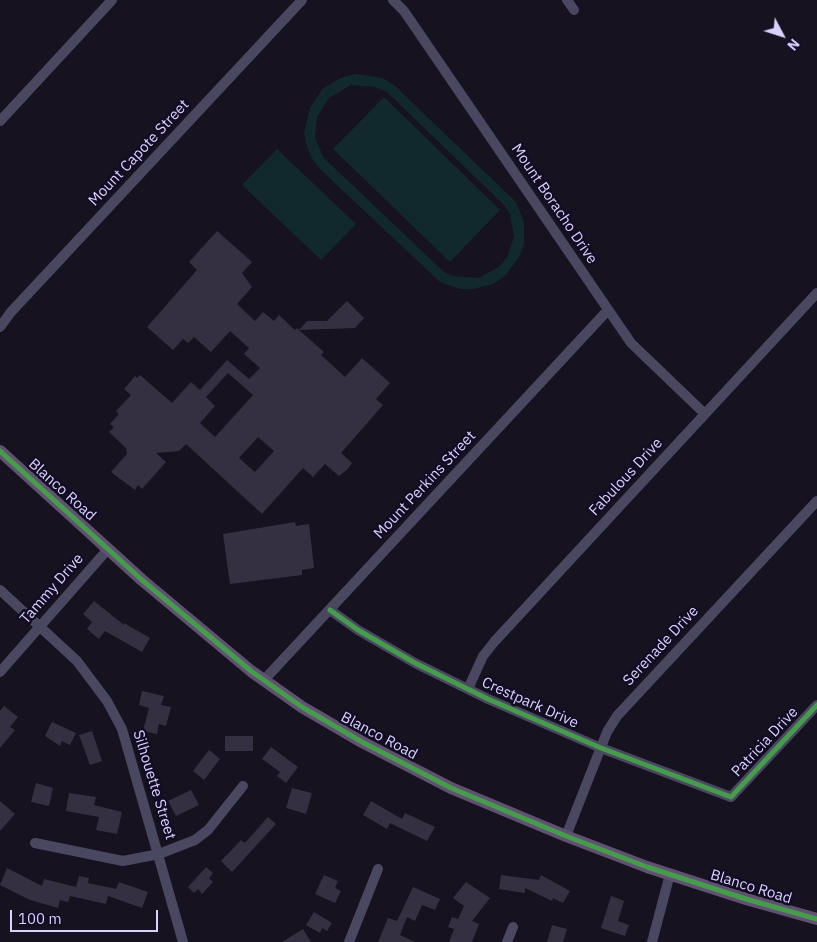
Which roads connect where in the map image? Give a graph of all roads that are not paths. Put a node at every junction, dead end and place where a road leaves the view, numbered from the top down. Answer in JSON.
{"nodes":[{"id":1,"x":112,"y":0,"type":"edge"},
{"id":2,"x":302,"y":0,"type":"edge"},
{"id":3,"x":393,"y":0,"type":"edge"},
{"id":4,"x":567,"y":0,"type":"edge"},
{"id":5,"x":574,"y":10,"type":"dead end"},
{"id":6,"x":0,"y":121,"type":"edge"},
{"id":7,"x":817,"y":293,"type":"edge"},
{"id":8,"x":608,"y":310,"type":"junction"},
{"id":9,"x":0,"y":328,"type":"edge"},
{"id":10,"x":705,"y":414,"type":"junction"},
{"id":11,"x":0,"y":451,"type":"edge"},
{"id":12,"x":817,"y":501,"type":"edge"},
{"id":13,"x":108,"y":548,"type":"junction"},
{"id":14,"x":0,"y":590,"type":"edge"},
{"id":15,"x":330,"y":610,"type":"junction"},
{"id":16,"x":40,"y":626,"type":"junction"},
{"id":17,"x":0,"y":672,"type":"edge"},
{"id":18,"x":264,"y":680,"type":"junction"},
{"id":19,"x":468,"y":689,"type":"junction"},
{"id":20,"x":817,"y":705,"type":"edge"},
{"id":21,"x":601,"y":748,"type":"junction"},
{"id":22,"x":243,"y":786,"type":"dead end"},
{"id":23,"x":732,"y":797,"type":"joint"},
{"id":24,"x":566,"y":836,"type":"junction"},
{"id":25,"x":35,"y":843,"type":"dead end"},
{"id":26,"x":159,"y":854,"type":"junction"},
{"id":27,"x":378,"y":869,"type":"dead end"},
{"id":28,"x":670,"y":874,"type":"junction"},
{"id":29,"x":817,"y":919,"type":"edge"},
{"id":30,"x":513,"y":927,"type":"dead end"},
{"id":31,"x":183,"y":942,"type":"edge"},
{"id":32,"x":348,"y":942,"type":"edge"},
{"id":33,"x":507,"y":942,"type":"edge"},
{"id":34,"x":652,"y":942,"type":"edge"}],
"edges":[{"from":1,"to":6,"type":"street"},
{"from":2,"to":9,"type":"street","name":"Mount Capote Street"},
{"from":3,"to":8,"type":"street","name":"Mount Boracho Drive"},
{"from":4,"to":5,"type":"street"},
{"from":7,"to":10,"type":"street","name":"Fabulous Drive"},
{"from":8,"to":10,"type":"street","name":"Mount Boracho Drive"},
{"from":8,"to":15,"type":"street","name":"Mount Perkins Street"},
{"from":10,"to":19,"type":"street","name":"Fabulous Drive"},
{"from":11,"to":13,"type":"main road","name":"Blanco Road"},
{"from":12,"to":21,"type":"street","name":"Serenade Drive"},
{"from":13,"to":16,"type":"street","name":"Tammy Drive"},
{"from":13,"to":18,"type":"main road","name":"Blanco Road"},
{"from":14,"to":16,"type":"street","name":"Silhouette Street"},
{"from":15,"to":18,"type":"street","name":"Mount Perkins Street"},
{"from":15,"to":19,"type":"street","name":"Crestpark Drive"},
{"from":16,"to":17,"type":"street","name":"Tammy Drive"},
{"from":16,"to":26,"type":"street","name":"Silhouette Street"},
{"from":18,"to":24,"type":"main road","name":"Blanco Road"},
{"from":19,"to":21,"type":"street","name":"Crestpark Drive"},
{"from":20,"to":23,"type":"street","name":"Patricia Drive"},
{"from":21,"to":23,"type":"street","name":"Crestpark Drive"},
{"from":21,"to":24,"type":"street","name":"Serenade Drive"},
{"from":22,"to":26,"type":"street"},
{"from":24,"to":28,"type":"main road","name":"Blanco Road"},
{"from":25,"to":26,"type":"street"},
{"from":26,"to":31,"type":"street","name":"Silhouette Street"},
{"from":27,"to":32,"type":"street"},
{"from":28,"to":29,"type":"main road","name":"Blanco Road"},
{"from":28,"to":34,"type":"street"},
{"from":30,"to":33,"type":"street"}]}
